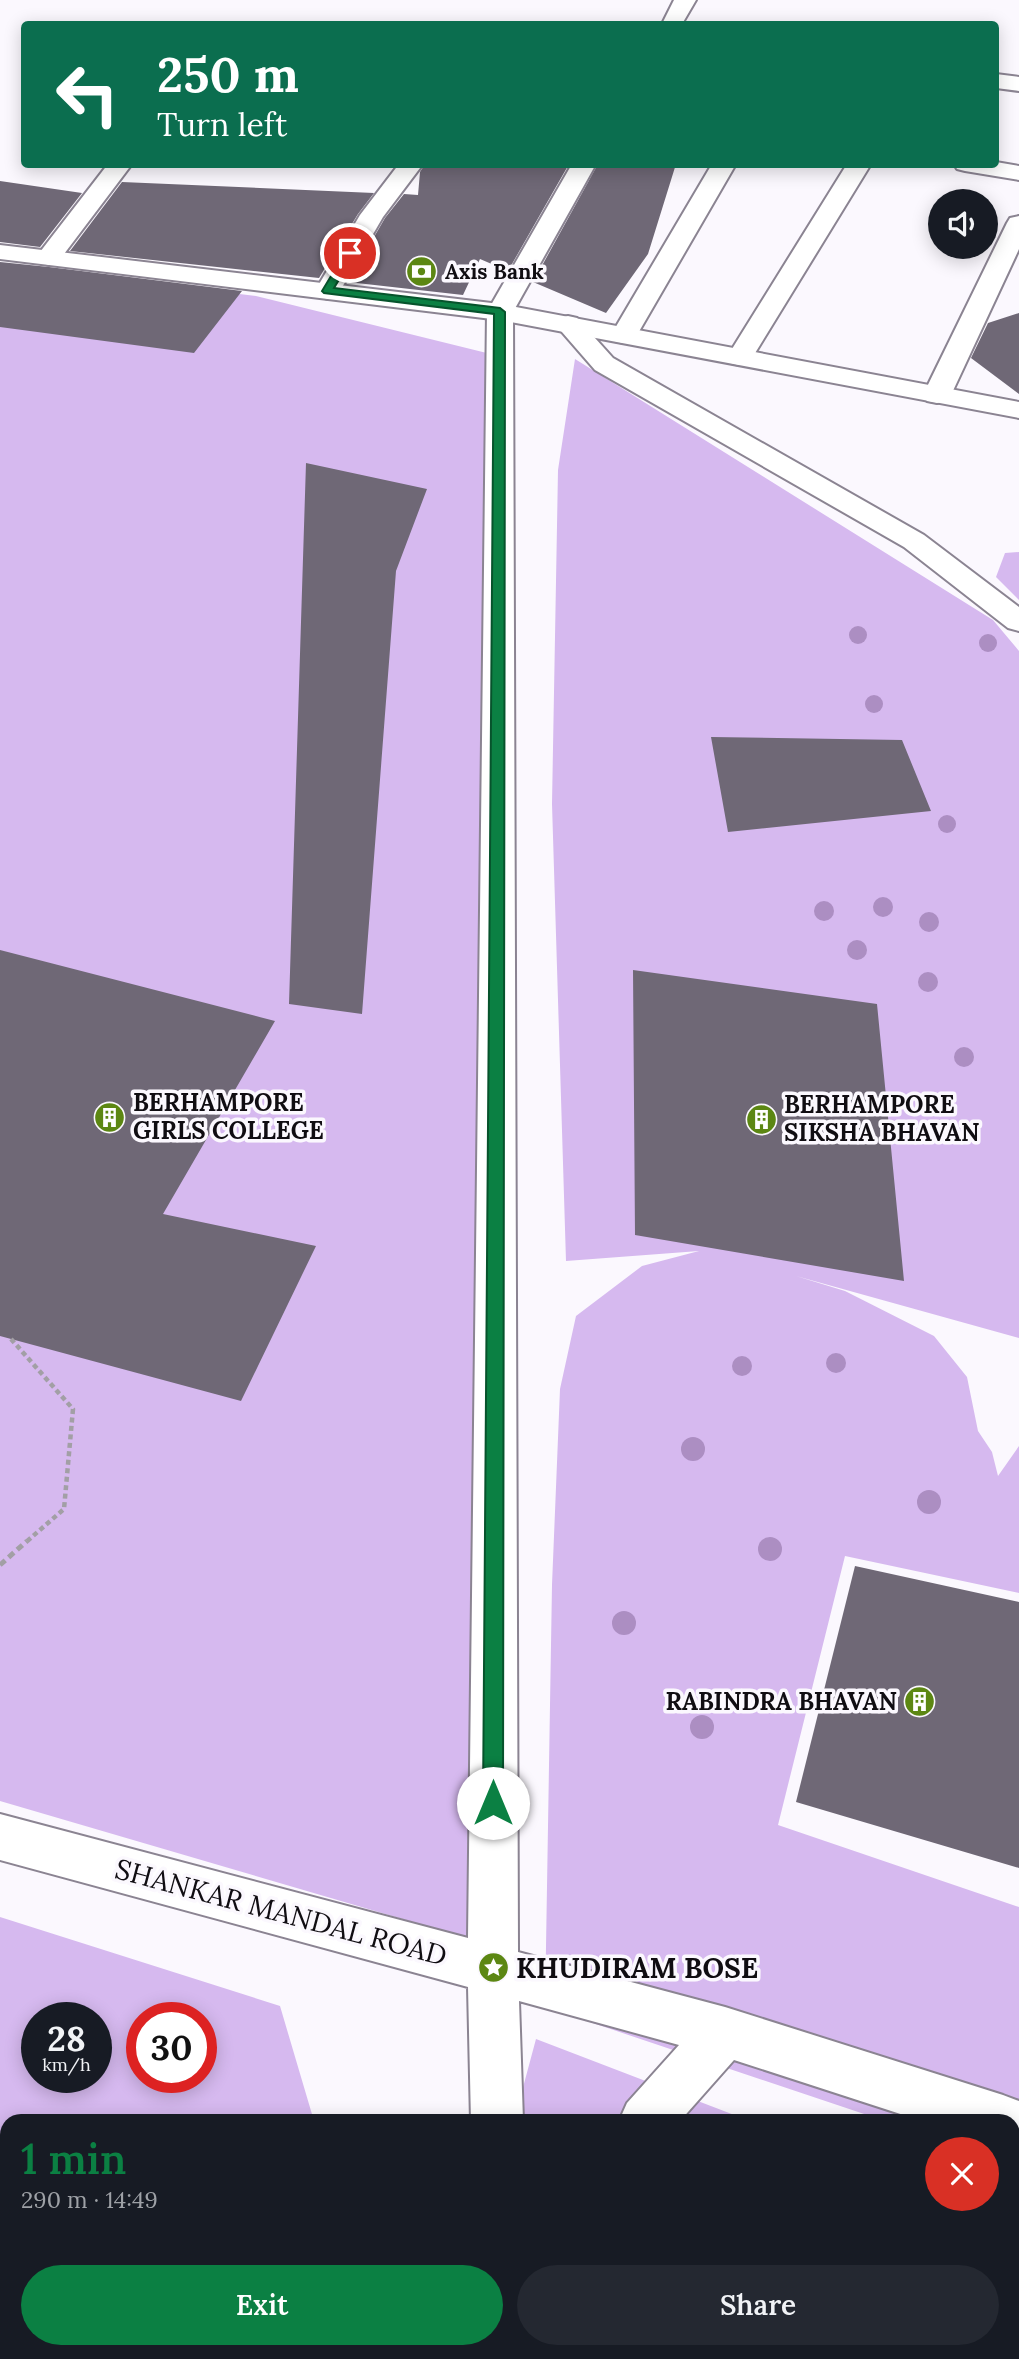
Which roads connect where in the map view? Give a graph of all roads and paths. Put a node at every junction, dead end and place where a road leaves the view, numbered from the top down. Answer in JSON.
{"nodes":[{"id":1,"x":685,"y":0,"type":"edge"},
{"id":2,"x":674,"y":21,"type":"edge"},
{"id":3,"x":999,"y":81,"type":"edge"},
{"id":4,"x":1019,"y":84,"type":"edge"},
{"id":5,"x":118,"y":168,"type":"edge"},
{"id":6,"x":409,"y":168,"type":"edge"},
{"id":7,"x":582,"y":168,"type":"edge"},
{"id":8,"x":722,"y":168,"type":"edge"},
{"id":9,"x":857,"y":168,"type":"edge"},
{"id":10,"x":989,"y":168,"type":"edge"},
{"id":11,"x":1019,"y":173,"type":"edge"},
{"id":12,"x":1019,"y":223,"type":"edge"},
{"id":13,"x":0,"y":251,"type":"edge"},
{"id":14,"x":49,"y":257,"type":"junction"},
{"id":15,"x":328,"y":291,"type":"junction"},
{"id":16,"x":500,"y":312,"type":"junction"},
{"id":17,"x":568,"y":324,"type":"junction"},
{"id":18,"x":625,"y":335,"type":"junction"},
{"id":19,"x":740,"y":357,"type":"junction"},
{"id":20,"x":937,"y":395,"type":"junction"},
{"id":21,"x":1019,"y":410,"type":"edge"},
{"id":22,"x":1019,"y":622,"type":"edge"},
{"id":23,"x":11,"y":1339,"type":"dead end"},
{"id":24,"x":0,"y":1565,"type":"edge"},
{"id":25,"x":0,"y":1837,"type":"edge"},
{"id":26,"x":492,"y":1968,"type":"junction"},
{"id":27,"x":725,"y":2032,"type":"junction"},
{"id":28,"x":497,"y":2114,"type":"edge"},
{"id":29,"x":651,"y":2114,"type":"edge"},
{"id":30,"x":981,"y":2114,"type":"edge"}],
"edges":[{"from":1,"to":2,"type":"street"},
{"from":3,"to":4,"type":"street"},
{"from":5,"to":14,"type":"street"},
{"from":6,"to":15,"type":"street"},
{"from":7,"to":16,"type":"street"},
{"from":8,"to":18,"type":"street"},
{"from":9,"to":19,"type":"street"},
{"from":10,"to":11,"type":"street"},
{"from":12,"to":20,"type":"street"},
{"from":13,"to":14,"type":"street"},
{"from":14,"to":15,"type":"street"},
{"from":15,"to":16,"type":"street"},
{"from":16,"to":17,"type":"street"},
{"from":16,"to":26,"type":"street"},
{"from":17,"to":18,"type":"street"},
{"from":17,"to":22,"type":"street"},
{"from":18,"to":19,"type":"street"},
{"from":19,"to":20,"type":"street"},
{"from":20,"to":21,"type":"street"},
{"from":23,"to":24,"type":"path"},
{"from":25,"to":26,"type":"street","name":"SHANKAR MANDAL ROAD"},
{"from":26,"to":27,"type":"street","name":"SHANKAR MANDAL ROAD"},
{"from":26,"to":28,"type":"street"},
{"from":27,"to":29,"type":"street"},
{"from":27,"to":30,"type":"street","name":"SHANKAR MANDAL ROAD"}]}
